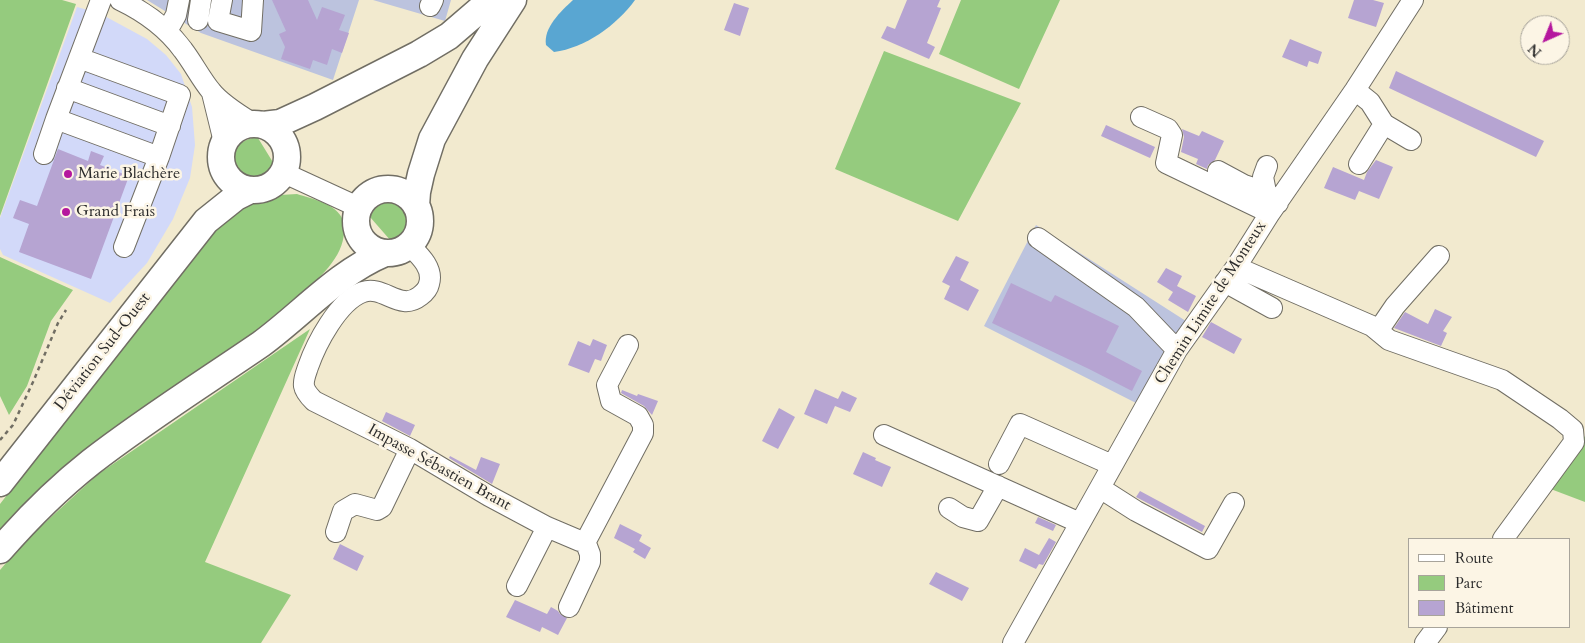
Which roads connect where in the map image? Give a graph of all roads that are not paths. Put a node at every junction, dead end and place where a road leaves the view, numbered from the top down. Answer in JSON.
{"nodes":[{"id":1,"x":101,"y":0,"type":"edge"},
{"id":2,"x":120,"y":0,"type":"edge"},
{"id":3,"x":178,"y":0,"type":"edge"},
{"id":4,"x":222,"y":0,"type":"edge"},
{"id":5,"x":254,"y":0,"type":"edge"},
{"id":6,"x":491,"y":0,"type":"edge"},
{"id":7,"x":512,"y":0,"type":"edge"},
{"id":8,"x":1413,"y":0,"type":"edge"},
{"id":9,"x":167,"y":31,"type":"junction"},
{"id":10,"x":79,"y":58,"type":"junction"},
{"id":11,"x":67,"y":88,"type":"junction"},
{"id":12,"x":1355,"y":90,"type":"junction"},
{"id":13,"x":212,"y":92,"type":"junction"},
{"id":14,"x":1141,"y":117,"type":"dead end"},
{"id":15,"x":56,"y":120,"type":"junction"},
{"id":16,"x":1384,"y":124,"type":"junction"},
{"id":17,"x":259,"y":125,"type":"junction"},
{"id":18,"x":170,"y":126,"type":"junction"},
{"id":19,"x":432,"y":139,"type":"junction"},
{"id":20,"x":1412,"y":140,"type":"dead end"},
{"id":21,"x":44,"y":154,"type":"dead end"},
{"id":22,"x":223,"y":154,"type":"junction"},
{"id":23,"x":159,"y":158,"type":"junction"},
{"id":24,"x":1358,"y":164,"type":"dead end"},
{"id":25,"x":1267,"y":166,"type":"dead end"},
{"id":26,"x":1218,"y":171,"type":"dead end"},
{"id":27,"x":282,"y":172,"type":"junction"},
{"id":28,"x":385,"y":188,"type":"junction"},
{"id":29,"x":250,"y":190,"type":"junction"},
{"id":30,"x":1271,"y":203,"type":"junction"},
{"id":31,"x":416,"y":206,"type":"junction"},
{"id":32,"x":358,"y":219,"type":"junction"},
{"id":33,"x":206,"y":221,"type":"junction"},
{"id":34,"x":1038,"y":238,"type":"dead end"},
{"id":35,"x":124,"y":248,"type":"dead end"},
{"id":36,"x":397,"y":249,"type":"junction"},
{"id":37,"x":1440,"y":256,"type":"dead end"},
{"id":38,"x":1230,"y":274,"type":"junction"},
{"id":39,"x":323,"y":292,"type":"junction"},
{"id":40,"x":1272,"y":308,"type":"dead end"},
{"id":41,"x":1378,"y":331,"type":"junction"},
{"id":42,"x":628,"y":345,"type":"dead end"},
{"id":43,"x":1177,"y":350,"type":"junction"},
{"id":44,"x":884,"y":434,"type":"dead end"},
{"id":45,"x":410,"y":449,"type":"junction"},
{"id":46,"x":999,"y":464,"type":"dead end"},
{"id":47,"x":1112,"y":465,"type":"junction"},
{"id":48,"x":0,"y":483,"type":"edge"},
{"id":49,"x":998,"y":486,"type":"junction"},
{"id":50,"x":1100,"y":488,"type":"junction"},
{"id":51,"x":1234,"y":504,"type":"dead end"},
{"id":52,"x":949,"y":508,"type":"dead end"},
{"id":53,"x":1080,"y":523,"type":"junction"},
{"id":54,"x":547,"y":527,"type":"junction"},
{"id":55,"x":336,"y":532,"type":"dead end"},
{"id":56,"x":1504,"y":538,"type":"edge"},
{"id":57,"x":585,"y":541,"type":"junction"},
{"id":58,"x":0,"y":550,"type":"edge"},
{"id":59,"x":517,"y":586,"type":"dead end"},
{"id":60,"x":569,"y":607,"type":"dead end"},
{"id":61,"x":1436,"y":628,"type":"edge"},
{"id":62,"x":1013,"y":643,"type":"edge"},
{"id":63,"x":1425,"y":643,"type":"edge"}],
"edges":[{"from":1,"to":10,"type":"street"},
{"from":2,"to":9,"type":"street"},
{"from":3,"to":9,"type":"street"},
{"from":4,"to":5,"type":"street"},
{"from":6,"to":17,"type":"main road"},
{"from":7,"to":19,"type":"main road"},
{"from":8,"to":12,"type":"street","name":"Chemin Limite de Monteux"},
{"from":9,"to":13,"type":"street"},
{"from":10,"to":11,"type":"street"},
{"from":10,"to":18,"type":"street"},
{"from":11,"to":15,"type":"street"},
{"from":11,"to":18,"type":"street"},
{"from":12,"to":16,"type":"street"},
{"from":12,"to":30,"type":"street","name":"Chemin Limite de Monteux"},
{"from":13,"to":17,"type":"street"},
{"from":13,"to":22,"type":"street"},
{"from":14,"to":30,"type":"street"},
{"from":15,"to":21,"type":"street"},
{"from":15,"to":23,"type":"street"},
{"from":16,"to":20,"type":"street"},
{"from":16,"to":24,"type":"street"},
{"from":17,"to":22,"type":"main road"},
{"from":17,"to":27,"type":"main road"},
{"from":18,"to":23,"type":"street"},
{"from":19,"to":28,"type":"main road"},
{"from":19,"to":31,"type":"main road"},
{"from":22,"to":29,"type":"main road"},
{"from":22,"to":33,"type":"main road"},
{"from":23,"to":35,"type":"street"},
{"from":25,"to":30,"type":"street"},
{"from":26,"to":30,"type":"street"},
{"from":27,"to":29,"type":"main road"},
{"from":27,"to":32,"type":"street"},
{"from":28,"to":31,"type":"main road"},
{"from":28,"to":32,"type":"main road"},
{"from":29,"to":33,"type":"main road"},
{"from":30,"to":38,"type":"street","name":"Chemin Limite de Monteux"},
{"from":31,"to":36,"type":"main road"},
{"from":32,"to":36,"type":"main road"},
{"from":32,"to":39,"type":"main road"},
{"from":33,"to":48,"type":"main road","name":"Déviation Sud-Ouest"},
{"from":34,"to":43,"type":"street"},
{"from":36,"to":39,"type":"main road"},
{"from":36,"to":45,"type":"street","name":"Impasse Sébastien Brant"},
{"from":37,"to":41,"type":"street"},
{"from":38,"to":40,"type":"street"},
{"from":38,"to":41,"type":"street"},
{"from":38,"to":43,"type":"street","name":"Chemin Limite de Monteux"},
{"from":39,"to":58,"type":"main road"},
{"from":41,"to":56,"type":"street"},
{"from":42,"to":57,"type":"street"},
{"from":43,"to":47,"type":"street","name":"Chemin Limite de Monteux"},
{"from":44,"to":49,"type":"street"},
{"from":45,"to":54,"type":"street","name":"Impasse Sébastien Brant"},
{"from":45,"to":55,"type":"street"},
{"from":46,"to":47,"type":"street"},
{"from":47,"to":50,"type":"street","name":"Chemin Limite de Monteux"},
{"from":49,"to":52,"type":"street"},
{"from":49,"to":53,"type":"street"},
{"from":50,"to":51,"type":"street"},
{"from":50,"to":53,"type":"street","name":"Chemin Limite de Monteux"},
{"from":53,"to":62,"type":"street","name":"Chemin Limite de Monteux"},
{"from":54,"to":57,"type":"street","name":"Impasse Sébastien Brant"},
{"from":54,"to":59,"type":"street"},
{"from":57,"to":60,"type":"street"},
{"from":61,"to":63,"type":"street"}]}
